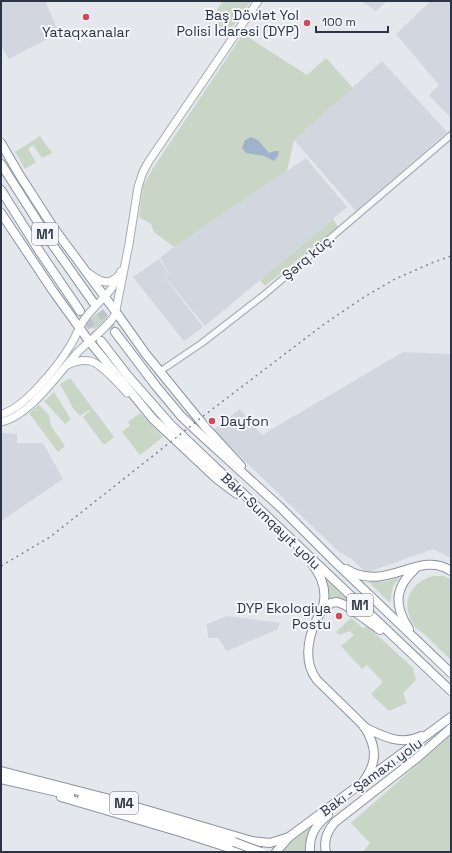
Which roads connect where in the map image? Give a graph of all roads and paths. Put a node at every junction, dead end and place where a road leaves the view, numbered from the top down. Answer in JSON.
{"nodes":[{"id":1,"x":258,"y":1,"type":"edge"},
{"id":2,"x":451,"y":135,"type":"edge"},
{"id":3,"x":1,"y":143,"type":"edge"},
{"id":4,"x":1,"y":164,"type":"edge"},
{"id":5,"x":1,"y":190,"type":"edge"},
{"id":6,"x":1,"y":213,"type":"edge"},
{"id":7,"x":127,"y":254,"type":"junction"},
{"id":8,"x":74,"y":256,"type":"junction"},
{"id":9,"x":120,"y":274,"type":"junction"},
{"id":10,"x":105,"y":298,"type":"junction"},
{"id":11,"x":93,"y":302,"type":"tunnel mouth"},
{"id":12,"x":80,"y":311,"type":"tunnel mouth"},
{"id":13,"x":116,"y":312,"type":"junction"},
{"id":14,"x":80,"y":328,"type":"junction"},
{"id":15,"x":114,"y":332,"type":"tunnel mouth"},
{"id":16,"x":89,"y":341,"type":"junction"},
{"id":17,"x":102,"y":341,"type":"tunnel mouth"},
{"id":18,"x":66,"y":366,"type":"junction"},
{"id":19,"x":159,"y":372,"type":"junction"},
{"id":20,"x":35,"y":395,"type":"junction"},
{"id":21,"x":1,"y":414,"type":"edge"},
{"id":22,"x":153,"y":419,"type":"junction"},
{"id":23,"x":1,"y":422,"type":"edge"},
{"id":24,"x":280,"y":507,"type":"junction"},
{"id":25,"x":270,"y":520,"type":"junction"},
{"id":26,"x":297,"y":546,"type":"junction"},
{"id":27,"x":335,"y":562,"type":"junction"},
{"id":28,"x":417,"y":567,"type":"junction"},
{"id":29,"x":451,"y":571,"type":"edge"},
{"id":30,"x":320,"y":615,"type":"junction"},
{"id":31,"x":417,"y":641,"type":"junction"},
{"id":32,"x":415,"y":657,"type":"junction"},
{"id":33,"x":451,"y":673,"type":"edge"},
{"id":34,"x":451,"y":691,"type":"edge"},
{"id":35,"x":451,"y":717,"type":"edge"},
{"id":36,"x":364,"y":726,"type":"junction"},
{"id":37,"x":451,"y":728,"type":"edge"},
{"id":38,"x":434,"y":730,"type":"junction"},
{"id":39,"x":1,"y":772,"type":"edge"},
{"id":40,"x":1,"y":779,"type":"edge"},
{"id":41,"x":13,"y":782,"type":"junction"},
{"id":42,"x":363,"y":782,"type":"junction"},
{"id":43,"x":289,"y":837,"type":"junction"},
{"id":44,"x":246,"y":840,"type":"junction"},
{"id":45,"x":270,"y":843,"type":"junction"},
{"id":46,"x":325,"y":851,"type":"edge"},
{"id":47,"x":241,"y":852,"type":"edge"},
{"id":48,"x":255,"y":852,"type":"edge"},
{"id":49,"x":261,"y":852,"type":"edge"},
{"id":50,"x":276,"y":852,"type":"edge"},
{"id":51,"x":310,"y":852,"type":"edge"}],
"edges":[{"from":1,"to":7,"type":"main road"},
{"from":2,"to":19,"type":"street","name":"Şərq küç."},
{"from":3,"to":8,"type":"highway"},
{"from":4,"to":11,"type":"highway","number":"M1"},
{"from":5,"to":12,"type":"highway","number":"M1"},
{"from":6,"to":14,"type":"highway"},
{"from":7,"to":9,"type":"main road"},
{"from":7,"to":13,"type":"main road"},
{"from":8,"to":9,"type":"main road"},
{"from":8,"to":10,"type":"highway"},
{"from":9,"to":10,"type":"main road"},
{"from":10,"to":13,"type":"highway"},
{"from":10,"to":14,"type":"main road"},
{"from":13,"to":16,"type":"main road"},
{"from":13,"to":19,"type":"highway"},
{"from":14,"to":16,"type":"highway"},
{"from":14,"to":20,"type":"main road"},
{"from":15,"to":24,"type":"highway","name":"Bakı-Sumqayıt yolu","number":"M1"},
{"from":16,"to":18,"type":"main road"},
{"from":16,"to":22,"type":"highway"},
{"from":17,"to":25,"type":"highway","name":"Bakı-Sumqayıt yolu","number":"M1"},
{"from":18,"to":20,"type":"main road"},
{"from":18,"to":22,"type":"main road"},
{"from":19,"to":24,"type":"highway"},
{"from":20,"to":21,"type":"main road"},
{"from":20,"to":23,"type":"main road"},
{"from":22,"to":25,"type":"highway"},
{"from":24,"to":27,"type":"highway","name":"Bakı-Sumqayıt yolu","number":"M1"},
{"from":25,"to":26,"type":"highway","name":"Bakı-Sumqayıt yolu","number":"M1"},
{"from":26,"to":30,"type":"highway"},
{"from":26,"to":32,"type":"highway","name":"Bakı-Sumqayıt yolu","number":"M1"},
{"from":27,"to":28,"type":"highway"},
{"from":27,"to":31,"type":"highway","name":"Bakı-Sumqayıt yolu","number":"M1"},
{"from":28,"to":29,"type":"highway"},
{"from":28,"to":31,"type":"highway"},
{"from":30,"to":32,"type":"highway"},
{"from":30,"to":36,"type":"highway"},
{"from":31,"to":33,"type":"highway","name":"Bakı-Sumqayıt yolu","number":"M1"},
{"from":32,"to":34,"type":"highway","name":"Bakı-Sumqayıt yolu","number":"M1"},
{"from":35,"to":38,"type":"highway","name":"Bakı - Şamaxı yolu"},
{"from":36,"to":38,"type":"highway"},
{"from":36,"to":42,"type":"highway"},
{"from":37,"to":46,"type":"highway","name":"Bakı - Şamaxı yolu"},
{"from":38,"to":42,"type":"highway","name":"Bakı - Şamaxı yolu"},
{"from":38,"to":51,"type":"highway"},
{"from":39,"to":44,"type":"highway","number":"M4"},
{"from":40,"to":41,"type":"highway","number":"M4"},
{"from":41,"to":47,"type":"highway","number":"M4"},
{"from":41,"to":49,"type":"highway","number":"M4","bridge":true},
{"from":42,"to":43,"type":"highway","name":"Bakı - Şamaxı yolu"},
{"from":43,"to":45,"type":"highway"},
{"from":43,"to":50,"type":"highway"},
{"from":44,"to":45,"type":"highway"},
{"from":44,"to":47,"type":"highway"},
{"from":45,"to":48,"type":"street"}]}
